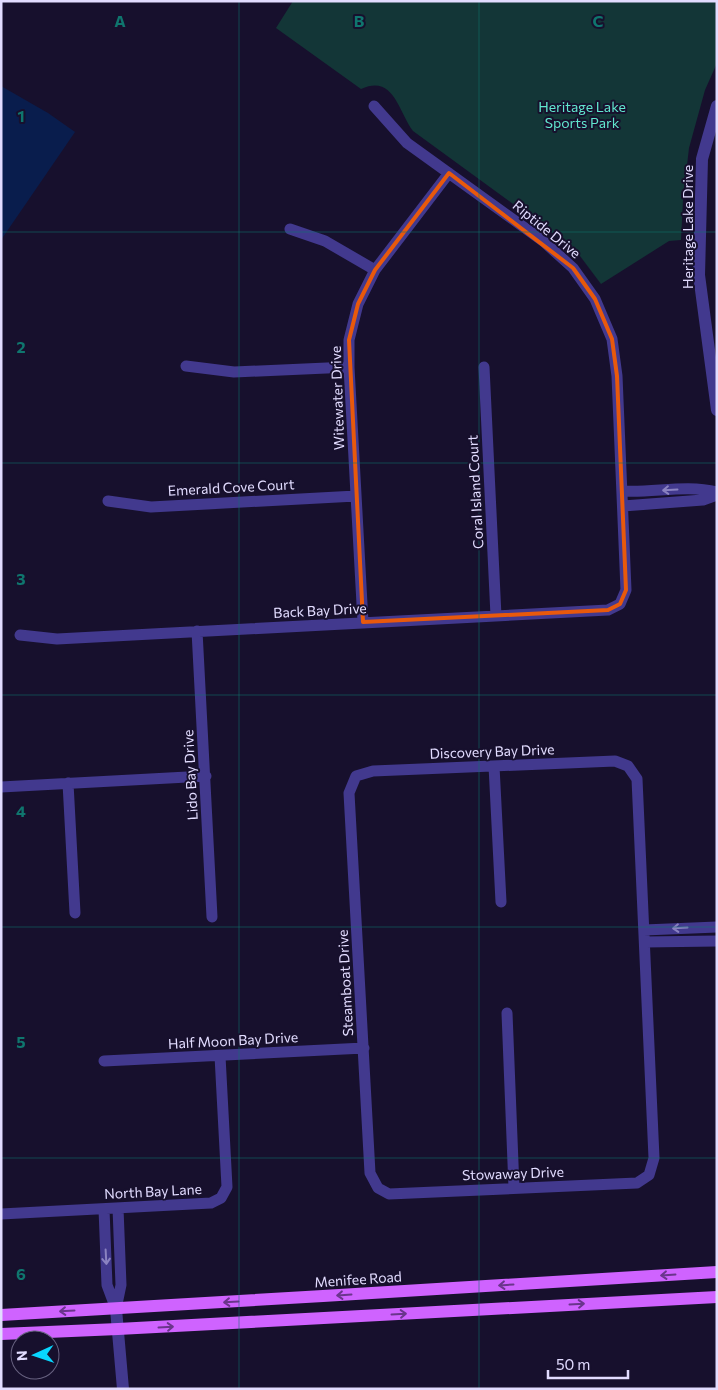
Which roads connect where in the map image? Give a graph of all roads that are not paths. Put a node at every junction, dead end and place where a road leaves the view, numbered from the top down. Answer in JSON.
{"nodes":[{"id":1,"x":374,"y":106,"type":"dead end"},
{"id":2,"x":717,"y":106,"type":"edge"},
{"id":3,"x":449,"y":173,"type":"junction"},
{"id":4,"x":290,"y":229,"type":"dead end"},
{"id":5,"x":375,"y":270,"type":"junction"},
{"id":6,"x":186,"y":366,"type":"dead end"},
{"id":7,"x":349,"y":367,"type":"junction"},
{"id":8,"x":484,"y":367,"type":"dead end"},
{"id":9,"x":717,"y":410,"type":"edge"},
{"id":10,"x":623,"y":491,"type":"junction"},
{"id":11,"x":717,"y":494,"type":"edge"},
{"id":12,"x":356,"y":496,"type":"junction"},
{"id":13,"x":108,"y":501,"type":"dead end"},
{"id":14,"x":623,"y":506,"type":"junction"},
{"id":15,"x":620,"y":604,"type":"joint"},
{"id":16,"x":496,"y":616,"type":"junction"},
{"id":17,"x":363,"y":622,"type":"junction"},
{"id":18,"x":197,"y":632,"type":"junction"},
{"id":19,"x":20,"y":635,"type":"dead end"},
{"id":20,"x":494,"y":766,"type":"junction"},
{"id":21,"x":206,"y":776,"type":"junction"},
{"id":22,"x":356,"y":776,"type":"joint"},
{"id":23,"x":68,"y":783,"type":"junction"},
{"id":24,"x":1,"y":787,"type":"edge"},
{"id":25,"x":501,"y":902,"type":"dead end"},
{"id":26,"x":75,"y":913,"type":"dead end"},
{"id":27,"x":212,"y":916,"type":"dead end"},
{"id":28,"x":717,"y":927,"type":"edge"},
{"id":29,"x":644,"y":930,"type":"junction"},
{"id":30,"x":717,"y":941,"type":"edge"},
{"id":31,"x":645,"y":942,"type":"junction"},
{"id":32,"x":507,"y":1013,"type":"dead end"},
{"id":33,"x":364,"y":1048,"type":"junction"},
{"id":34,"x":220,"y":1056,"type":"junction"},
{"id":35,"x":104,"y":1061,"type":"dead end"},
{"id":36,"x":378,"y":1188,"type":"joint"},
{"id":37,"x":514,"y":1188,"type":"junction"},
{"id":38,"x":118,"y":1208,"type":"junction"},
{"id":39,"x":104,"y":1209,"type":"junction"},
{"id":40,"x":1,"y":1214,"type":"edge"},
{"id":41,"x":717,"y":1272,"type":"edge"},
{"id":42,"x":717,"y":1297,"type":"edge"},
{"id":43,"x":116,"y":1308,"type":"junction"},
{"id":44,"x":1,"y":1315,"type":"edge"},
{"id":45,"x":118,"y":1329,"type":"junction"},
{"id":46,"x":1,"y":1334,"type":"edge"},
{"id":47,"x":122,"y":1389,"type":"edge"}],
"edges":[{"from":1,"to":3,"type":"street","name":"Riptide Drive"},
{"from":2,"to":9,"type":"street","name":"Heritage Lake Drive"},
{"from":3,"to":5,"type":"street","name":"Witewater Drive"},
{"from":3,"to":10,"type":"street","name":"Riptide Drive"},
{"from":4,"to":5,"type":"street"},
{"from":5,"to":7,"type":"street","name":"Witewater Drive"},
{"from":6,"to":7,"type":"street"},
{"from":7,"to":12,"type":"street","name":"Witewater Drive"},
{"from":8,"to":16,"type":"street","name":"Coral Island Court"},
{"from":11,"to":10,"type":"street","one_way":true},
{"from":10,"to":14,"type":"street","name":"Riptide Drive"},
{"from":11,"to":14,"type":"street"},
{"from":12,"to":13,"type":"street","name":"Emerald Cove Court"},
{"from":12,"to":17,"type":"street","name":"Witewater Drive"},
{"from":14,"to":15,"type":"street","name":"Riptide Drive"},
{"from":15,"to":16,"type":"street","name":"Back Bay Drive"},
{"from":16,"to":17,"type":"street","name":"Back Bay Drive"},
{"from":17,"to":18,"type":"street","name":"Back Bay Drive"},
{"from":18,"to":19,"type":"street","name":"Back Bay Drive"},
{"from":18,"to":21,"type":"street","name":"Lido Bay Drive"},
{"from":20,"to":22,"type":"street","name":"Discovery Bay Drive"},
{"from":20,"to":25,"type":"street"},
{"from":20,"to":29,"type":"street","name":"Discovery Bay Drive"},
{"from":21,"to":23,"type":"street"},
{"from":21,"to":27,"type":"street","name":"Lido Bay Drive"},
{"from":22,"to":33,"type":"street","name":"Steamboat Drive"},
{"from":23,"to":24,"type":"street"},
{"from":23,"to":26,"type":"street"},
{"from":28,"to":29,"type":"street","one_way":true},
{"from":29,"to":31,"type":"street"},
{"from":30,"to":31,"type":"street"},
{"from":31,"to":37,"type":"street","name":"Stowaway Drive"},
{"from":32,"to":37,"type":"street"},
{"from":33,"to":34,"type":"street","name":"Half Moon Bay Drive"},
{"from":33,"to":36,"type":"street","name":"Steamboat Drive"},
{"from":34,"to":35,"type":"street","name":"Half Moon Bay Drive"},
{"from":34,"to":38,"type":"street","name":"North Bay Lane"},
{"from":36,"to":37,"type":"street","name":"Stowaway Drive"},
{"from":38,"to":39,"type":"street","name":"North Bay Lane"},
{"from":38,"to":43,"type":"street"},
{"from":39,"to":40,"type":"street","name":"North Bay Lane"},
{"from":39,"to":43,"type":"street","one_way":true},
{"from":41,"to":43,"type":"main road","name":"Menifee Road","one_way":true},
{"from":45,"to":42,"type":"main road","one_way":true},
{"from":43,"to":44,"type":"main road","name":"Menifee Road","one_way":true},
{"from":43,"to":45,"type":"street"},
{"from":45,"to":46,"type":"main road"},
{"from":45,"to":47,"type":"street"}]}
